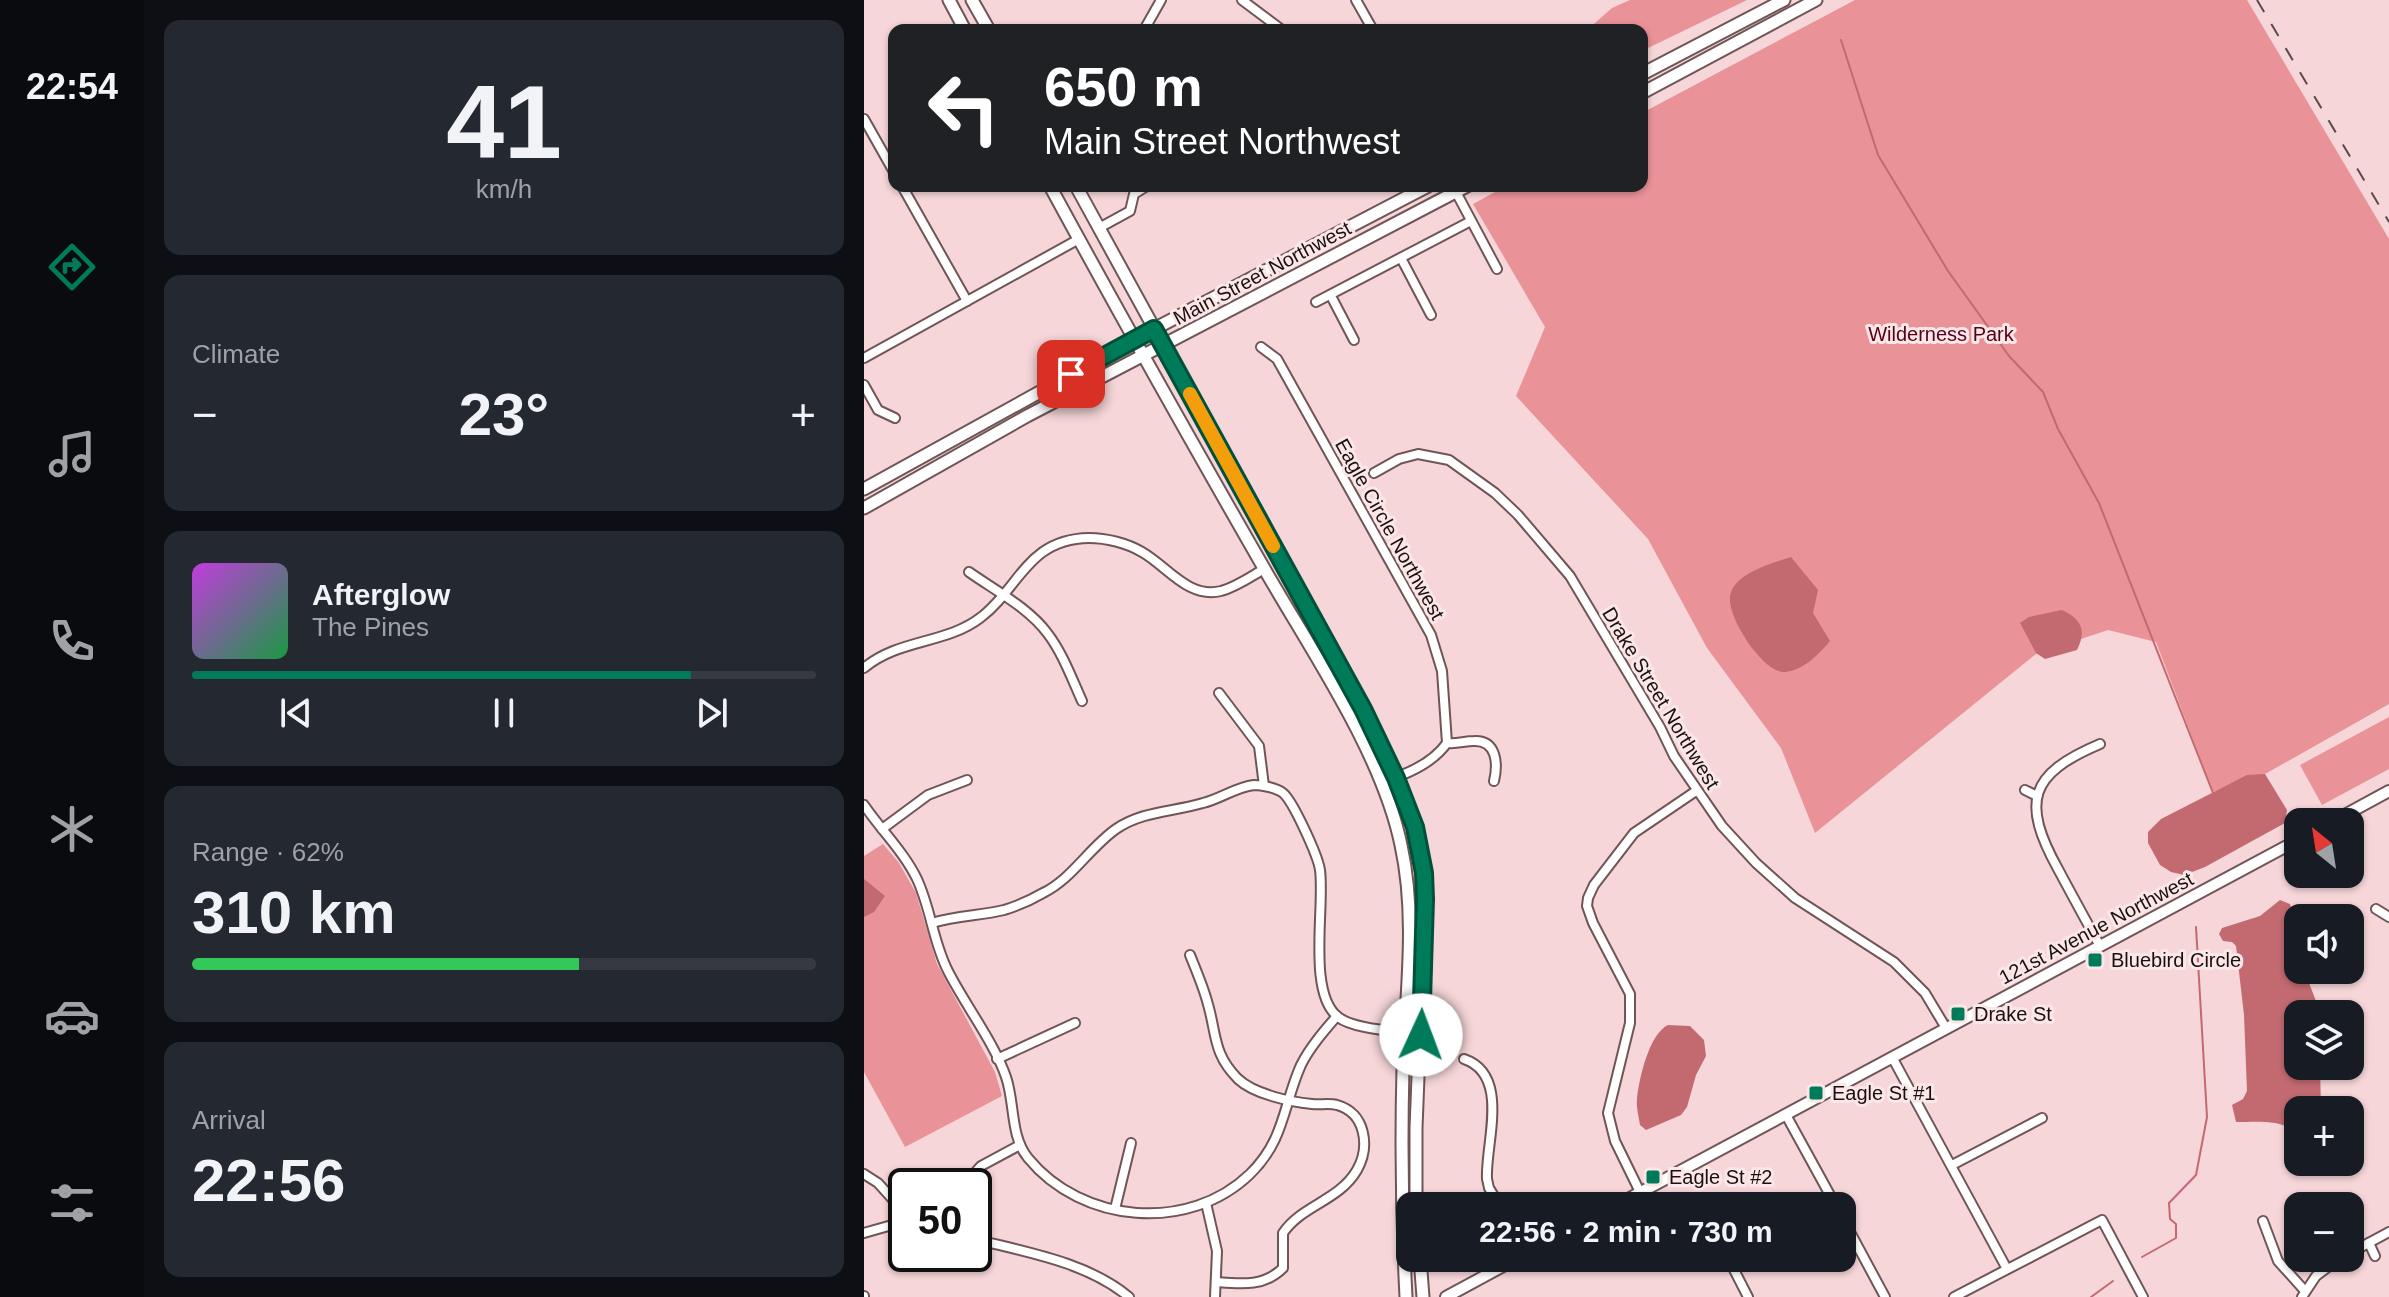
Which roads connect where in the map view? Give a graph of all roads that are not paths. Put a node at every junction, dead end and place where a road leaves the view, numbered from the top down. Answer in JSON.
{"nodes":[{"id":1,"x":949,"y":0,"type":"edge"},
{"id":2,"x":972,"y":0,"type":"edge"},
{"id":3,"x":1161,"y":0,"type":"edge"},
{"id":4,"x":1242,"y":0,"type":"edge"},
{"id":5,"x":1356,"y":0,"type":"edge"},
{"id":6,"x":1784,"y":0,"type":"edge"},
{"id":7,"x":1816,"y":0,"type":"edge"},
{"id":8,"x":1805,"y":4,"type":"edge"},
{"id":9,"x":962,"y":24,"type":"edge"},
{"id":10,"x":986,"y":24,"type":"edge"},
{"id":11,"x":1147,"y":24,"type":"edge"},
{"id":12,"x":1274,"y":24,"type":"edge"},
{"id":13,"x":1370,"y":24,"type":"edge"},
{"id":14,"x":1648,"y":71,"type":"edge"},
{"id":15,"x":1648,"y":90,"type":"edge"},
{"id":16,"x":864,"y":119,"type":"edge"},
{"id":17,"x":888,"y":161,"type":"edge"},
{"id":18,"x":905,"y":192,"type":"edge"},
{"id":19,"x":1053,"y":192,"type":"edge"},
{"id":20,"x":1079,"y":192,"type":"edge"},
{"id":21,"x":1137,"y":192,"type":"edge"},
{"id":22,"x":1417,"y":192,"type":"edge"},
{"id":23,"x":1456,"y":192,"type":"edge"},
{"id":24,"x":1463,"y":192,"type":"edge"},
{"id":25,"x":1471,"y":221,"type":"junction"},
{"id":26,"x":1099,"y":228,"type":"junction"},
{"id":27,"x":1079,"y":239,"type":"junction"},
{"id":28,"x":1401,"y":258,"type":"junction"},
{"id":29,"x":1497,"y":269,"type":"dead end"},
{"id":30,"x":1331,"y":296,"type":"junction"},
{"id":31,"x":967,"y":301,"type":"junction"},
{"id":32,"x":1316,"y":302,"type":"dead end"},
{"id":33,"x":1431,"y":315,"type":"dead end"},
{"id":34,"x":1154,"y":329,"type":"junction"},
{"id":35,"x":1133,"y":340,"type":"junction"},
{"id":36,"x":1354,"y":340,"type":"dead end"},
{"id":37,"x":1163,"y":346,"type":"junction"},
{"id":38,"x":1261,"y":347,"type":"dead end"},
{"id":39,"x":1143,"y":356,"type":"junction"},
{"id":40,"x":864,"y":358,"type":"edge"},
{"id":41,"x":864,"y":385,"type":"edge"},
{"id":42,"x":895,"y":418,"type":"dead end"},
{"id":43,"x":1374,"y":473,"type":"dead end"},
{"id":44,"x":864,"y":489,"type":"edge"},
{"id":45,"x":864,"y":508,"type":"edge"},
{"id":46,"x":1264,"y":569,"type":"junction"},
{"id":47,"x":969,"y":572,"type":"dead end"},
{"id":48,"x":1003,"y":596,"type":"junction"},
{"id":49,"x":864,"y":668,"type":"edge"},
{"id":50,"x":1219,"y":693,"type":"dead end"},
{"id":51,"x":1082,"y":701,"type":"dead end"},
{"id":52,"x":1447,"y":743,"type":"junction"},
{"id":53,"x":2100,"y":744,"type":"dead end"},
{"id":54,"x":1396,"y":778,"type":"junction"},
{"id":55,"x":967,"y":780,"type":"dead end"},
{"id":56,"x":1494,"y":781,"type":"dead end"},
{"id":57,"x":1381,"y":782,"type":"junction"},
{"id":58,"x":1264,"y":786,"type":"junction"},
{"id":59,"x":2025,"y":790,"type":"dead end"},
{"id":60,"x":1696,"y":791,"type":"junction"},
{"id":61,"x":2389,"y":791,"type":"edge"},
{"id":62,"x":2037,"y":796,"type":"junction"},
{"id":63,"x":864,"y":805,"type":"edge"},
{"id":64,"x":2358,"y":808,"type":"edge"},
{"id":65,"x":882,"y":829,"type":"junction"},
{"id":66,"x":2284,"y":847,"type":"edge"},
{"id":67,"x":2376,"y":909,"type":"dead end"},
{"id":68,"x":2389,"y":917,"type":"edge"},
{"id":69,"x":932,"y":923,"type":"junction"},
{"id":70,"x":2100,"y":946,"type":"junction"},
{"id":71,"x":1190,"y":955,"type":"dead end"},
{"id":72,"x":1337,"y":1016,"type":"junction"},
{"id":73,"x":1075,"y":1023,"type":"dead end"},
{"id":74,"x":1946,"y":1028,"type":"junction"},
{"id":75,"x":1405,"y":1032,"type":"junction"},
{"id":76,"x":1421,"y":1035,"type":"junction"},
{"id":77,"x":1892,"y":1057,"type":"junction"},
{"id":78,"x":997,"y":1059,"type":"junction"},
{"id":79,"x":1464,"y":1059,"type":"dead end"},
{"id":80,"x":1289,"y":1099,"type":"junction"},
{"id":81,"x":1786,"y":1115,"type":"junction"},
{"id":82,"x":2042,"y":1118,"type":"dead end"},
{"id":83,"x":1131,"y":1143,"type":"dead end"},
{"id":84,"x":1020,"y":1145,"type":"junction"},
{"id":85,"x":1952,"y":1165,"type":"junction"},
{"id":86,"x":979,"y":1168,"type":"edge"},
{"id":87,"x":866,"y":1177,"type":"edge"},
{"id":88,"x":1416,"y":1192,"type":"edge"},
{"id":89,"x":1491,"y":1192,"type":"edge"},
{"id":90,"x":1640,"y":1192,"type":"joint"},
{"id":91,"x":1828,"y":1192,"type":"edge"},
{"id":92,"x":888,"y":1197,"type":"edge"},
{"id":93,"x":1206,"y":1203,"type":"junction"},
{"id":94,"x":1115,"y":1209,"type":"junction"},
{"id":95,"x":2263,"y":1221,"type":"dead end"},
{"id":96,"x":888,"y":1226,"type":"edge"},
{"id":97,"x":2389,"y":1232,"type":"edge"},
{"id":98,"x":864,"y":1233,"type":"edge"},
{"id":99,"x":1856,"y":1243,"type":"edge"},
{"id":100,"x":2369,"y":1243,"type":"junction"},
{"id":101,"x":992,"y":1244,"type":"edge"},
{"id":102,"x":2364,"y":1246,"type":"edge"},
{"id":103,"x":2375,"y":1256,"type":"dead end"},
{"id":104,"x":2007,"y":1269,"type":"junction"},
{"id":105,"x":1421,"y":1272,"type":"edge"},
{"id":106,"x":1492,"y":1272,"type":"edge"},
{"id":107,"x":1735,"y":1272,"type":"edge"},
{"id":108,"x":2321,"y":1272,"type":"edge"},
{"id":109,"x":1216,"y":1282,"type":"junction"},
{"id":110,"x":2304,"y":1294,"type":"edge"},
{"id":111,"x":1129,"y":1297,"type":"edge"},
{"id":112,"x":1215,"y":1297,"type":"edge"},
{"id":113,"x":1406,"y":1297,"type":"edge"},
{"id":114,"x":1423,"y":1297,"type":"edge"},
{"id":115,"x":1446,"y":1297,"type":"edge"},
{"id":116,"x":1748,"y":1297,"type":"edge"},
{"id":117,"x":1885,"y":1297,"type":"edge"},
{"id":118,"x":1954,"y":1297,"type":"edge"},
{"id":119,"x":2143,"y":1297,"type":"edge"}],
"edges":[{"from":1,"to":9,"type":"main road"},
{"from":2,"to":10,"type":"main road"},
{"from":3,"to":11,"type":"street"},
{"from":4,"to":12,"type":"street"},
{"from":5,"to":13,"type":"street"},
{"from":6,"to":14,"type":"main road"},
{"from":7,"to":8,"type":"main road"},
{"from":8,"to":15,"type":"main road"},
{"from":16,"to":17,"type":"street"},
{"from":18,"to":31,"type":"street"},
{"from":19,"to":27,"type":"main road"},
{"from":20,"to":26,"type":"main road"},
{"from":21,"to":26,"type":"street"},
{"from":22,"to":34,"type":"main road","name":"Main Street Northwest"},
{"from":23,"to":37,"type":"main road","name":"Main Street Northwest"},
{"from":24,"to":25,"type":"street"},
{"from":25,"to":28,"type":"street"},
{"from":25,"to":29,"type":"street"},
{"from":26,"to":34,"type":"main road"},
{"from":27,"to":31,"type":"street"},
{"from":27,"to":35,"type":"main road"},
{"from":28,"to":30,"type":"street"},
{"from":28,"to":33,"type":"street"},
{"from":30,"to":32,"type":"street"},
{"from":30,"to":36,"type":"street"},
{"from":31,"to":40,"type":"street"},
{"from":34,"to":35,"type":"main road","name":"Main Street Northwest"},
{"from":34,"to":37,"type":"main road"},
{"from":35,"to":39,"type":"main road"},
{"from":35,"to":44,"type":"main road","name":"Main Street Northwest"},
{"from":37,"to":39,"type":"main road","name":"Main Street Northwest"},
{"from":37,"to":54,"type":"main road"},
{"from":38,"to":52,"type":"street","name":"Eagle Circle Northwest"},
{"from":39,"to":45,"type":"main road","name":"Main Street Northwest"},
{"from":39,"to":46,"type":"main road"},
{"from":41,"to":42,"type":"street"},
{"from":43,"to":60,"type":"street","name":"Drake Street Northwest"},
{"from":46,"to":48,"type":"street"},
{"from":46,"to":57,"type":"main road"},
{"from":47,"to":48,"type":"street"},
{"from":48,"to":49,"type":"street"},
{"from":48,"to":51,"type":"street"},
{"from":50,"to":58,"type":"street"},
{"from":52,"to":54,"type":"street"},
{"from":52,"to":56,"type":"street"},
{"from":53,"to":62,"type":"street"},
{"from":54,"to":57,"type":"street"},
{"from":54,"to":76,"type":"main road"},
{"from":55,"to":65,"type":"street"},
{"from":57,"to":75,"type":"main road"},
{"from":58,"to":69,"type":"street"},
{"from":58,"to":72,"type":"street"},
{"from":59,"to":62,"type":"street"},
{"from":60,"to":74,"type":"street","name":"Drake Street Northwest"},
{"from":60,"to":90,"type":"street"},
{"from":61,"to":64,"type":"street"},
{"from":62,"to":70,"type":"street"},
{"from":63,"to":65,"type":"street"},
{"from":65,"to":69,"type":"street"},
{"from":66,"to":70,"type":"street","name":"121st Avenue Northwest"},
{"from":67,"to":68,"type":"street"},
{"from":69,"to":78,"type":"street"},
{"from":70,"to":74,"type":"street","name":"121st Avenue Northwest"},
{"from":71,"to":80,"type":"street"},
{"from":72,"to":75,"type":"street"},
{"from":72,"to":80,"type":"street"},
{"from":73,"to":78,"type":"street"},
{"from":74,"to":77,"type":"street","name":"121st Avenue Northwest"},
{"from":75,"to":76,"type":"street"},
{"from":75,"to":113,"type":"main road"},
{"from":76,"to":88,"type":"main road"},
{"from":77,"to":81,"type":"street","name":"121st Avenue Northwest"},
{"from":77,"to":85,"type":"street"},
{"from":78,"to":84,"type":"street"},
{"from":79,"to":89,"type":"street"},
{"from":80,"to":93,"type":"street"},
{"from":80,"to":109,"type":"street"},
{"from":81,"to":90,"type":"street","name":"121st Avenue Northwest"},
{"from":81,"to":91,"type":"street"},
{"from":82,"to":85,"type":"street"},
{"from":83,"to":94,"type":"street"},
{"from":84,"to":86,"type":"street"},
{"from":84,"to":94,"type":"street"},
{"from":85,"to":104,"type":"street"},
{"from":87,"to":92,"type":"street"},
{"from":93,"to":94,"type":"street"},
{"from":93,"to":109,"type":"street"},
{"from":95,"to":110,"type":"street"},
{"from":96,"to":98,"type":"street"},
{"from":97,"to":100,"type":"street"},
{"from":99,"to":117,"type":"street"},
{"from":100,"to":102,"type":"street"},
{"from":100,"to":103,"type":"street"},
{"from":101,"to":111,"type":"street"},
{"from":104,"to":118,"type":"street"},
{"from":104,"to":119,"type":"street"},
{"from":105,"to":114,"type":"main road"},
{"from":106,"to":115,"type":"street"},
{"from":107,"to":116,"type":"street"},
{"from":108,"to":110,"type":"street"},
{"from":109,"to":112,"type":"street"}]}
